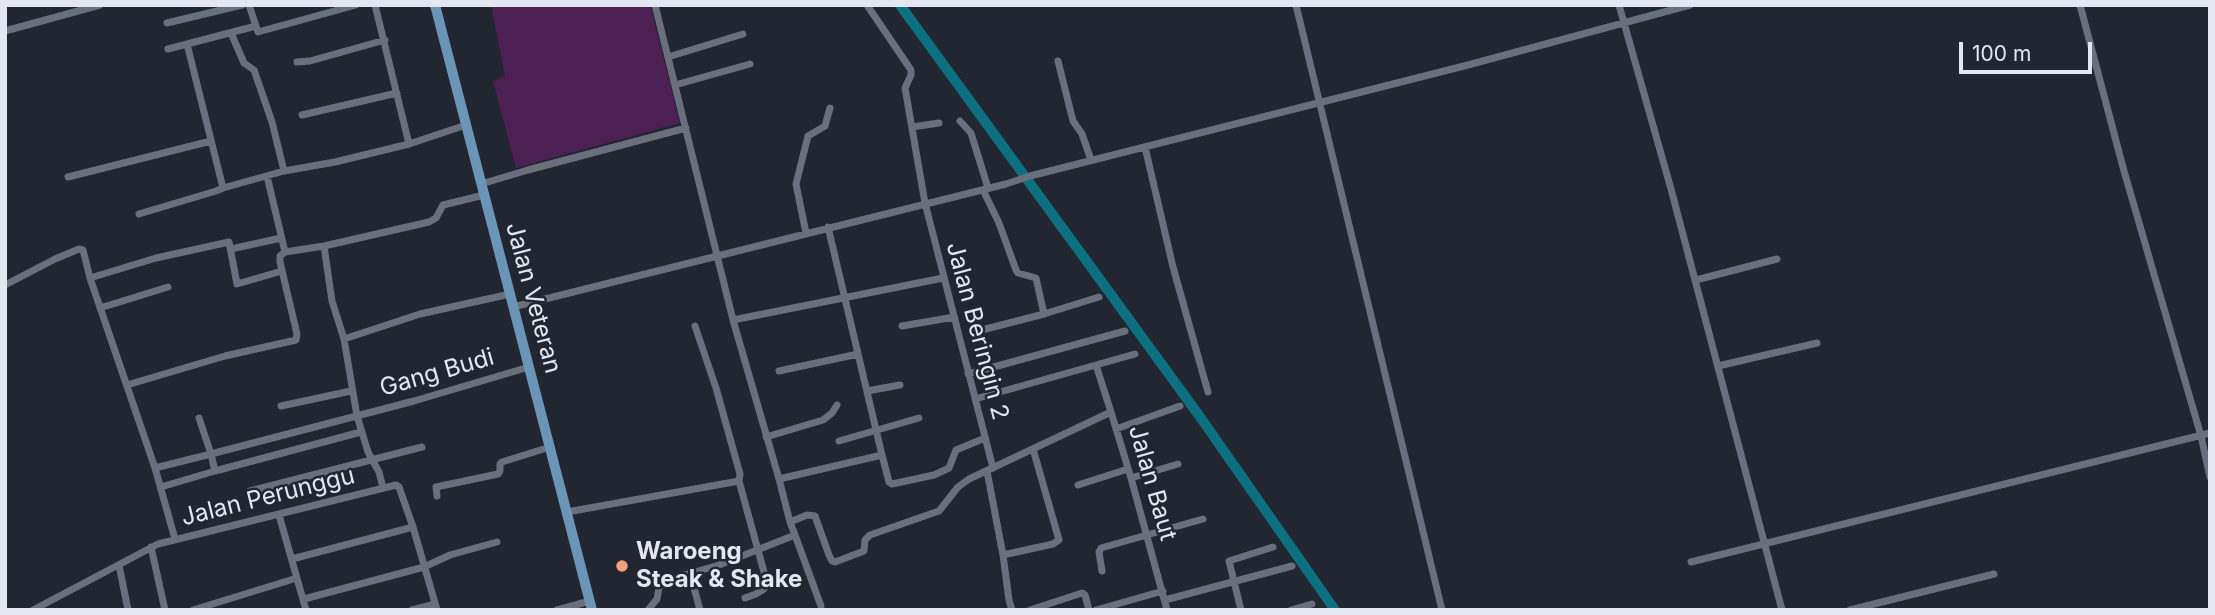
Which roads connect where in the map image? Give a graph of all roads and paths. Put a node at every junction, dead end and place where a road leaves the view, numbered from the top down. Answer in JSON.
{"nodes":[{"id":1,"x":100,"y":5,"type":"edge"},
{"id":2,"x":242,"y":5,"type":"edge"},
{"id":3,"x":249,"y":5,"type":"edge"},
{"id":4,"x":356,"y":5,"type":"edge"},
{"id":5,"x":376,"y":5,"type":"edge"},
{"id":6,"x":435,"y":5,"type":"edge"},
{"id":7,"x":654,"y":5,"type":"edge"},
{"id":8,"x":867,"y":5,"type":"edge"},
{"id":9,"x":1296,"y":5,"type":"edge"},
{"id":10,"x":1619,"y":5,"type":"edge"},
{"id":11,"x":1689,"y":5,"type":"edge"},
{"id":12,"x":2080,"y":5,"type":"edge"},
{"id":13,"x":1622,"y":22,"type":"junction"},
{"id":14,"x":167,"y":23,"type":"dead end"},
{"id":15,"x":256,"y":26,"type":"junction"},
{"id":16,"x":5,"y":31,"type":"edge"},
{"id":17,"x":231,"y":33,"type":"junction"},
{"id":18,"x":743,"y":34,"type":"dead end"},
{"id":19,"x":385,"y":40,"type":"junction"},
{"id":20,"x":187,"y":44,"type":"junction"},
{"id":21,"x":169,"y":49,"type":"dead end"},
{"id":22,"x":668,"y":57,"type":"junction"},
{"id":23,"x":1058,"y":61,"type":"dead end"},
{"id":24,"x":297,"y":62,"type":"dead end"},
{"id":25,"x":750,"y":64,"type":"dead end"},
{"id":26,"x":675,"y":85,"type":"junction"},
{"id":27,"x":397,"y":93,"type":"junction"},
{"id":28,"x":1321,"y":102,"type":"junction"},
{"id":29,"x":830,"y":108,"type":"dead end"},
{"id":30,"x":302,"y":115,"type":"dead end"},
{"id":31,"x":960,"y":121,"type":"dead end"},
{"id":32,"x":939,"y":124,"type":"dead end"},
{"id":33,"x":466,"y":125,"type":"junction"},
{"id":34,"x":912,"y":127,"type":"junction"},
{"id":35,"x":686,"y":128,"type":"junction"},
{"id":36,"x":211,"y":141,"type":"junction"},
{"id":37,"x":408,"y":144,"type":"junction"},
{"id":38,"x":1145,"y":147,"type":"junction"},
{"id":39,"x":1091,"y":160,"type":"junction"},
{"id":40,"x":284,"y":171,"type":"junction"},
{"id":41,"x":267,"y":176,"type":"junction"},
{"id":42,"x":68,"y":177,"type":"dead end"},
{"id":43,"x":223,"y":188,"type":"junction"},
{"id":44,"x":483,"y":189,"type":"junction"},
{"id":45,"x":986,"y":189,"type":"junction"},
{"id":46,"x":925,"y":203,"type":"junction"},
{"id":47,"x":139,"y":214,"type":"dead end"},
{"id":48,"x":828,"y":227,"type":"junction"},
{"id":49,"x":806,"y":233,"type":"junction"},
{"id":50,"x":281,"y":238,"type":"junction"},
{"id":51,"x":324,"y":246,"type":"junction"},
{"id":52,"x":231,"y":249,"type":"junction"},
{"id":53,"x":285,"y":252,"type":"junction"},
{"id":54,"x":718,"y":257,"type":"junction"},
{"id":55,"x":1777,"y":259,"type":"dead end"},
{"id":56,"x":282,"y":271,"type":"junction"},
{"id":57,"x":90,"y":278,"type":"junction"},
{"id":58,"x":943,"y":278,"type":"junction"},
{"id":59,"x":1696,"y":281,"type":"junction"},
{"id":60,"x":5,"y":285,"type":"edge"},
{"id":61,"x":168,"y":287,"type":"dead end"},
{"id":62,"x":510,"y":294,"type":"junction"},
{"id":63,"x":1099,"y":297,"type":"dead end"},
{"id":64,"x":844,"y":298,"type":"junction"},
{"id":65,"x":513,"y":307,"type":"junction"},
{"id":66,"x":100,"y":308,"type":"junction"},
{"id":67,"x":1044,"y":314,"type":"junction"},
{"id":68,"x":954,"y":317,"type":"junction"},
{"id":69,"x":733,"y":320,"type":"junction"},
{"id":70,"x":695,"y":326,"type":"dead end"},
{"id":71,"x":902,"y":326,"type":"dead end"},
{"id":72,"x":1125,"y":331,"type":"dead end"},
{"id":73,"x":974,"y":332,"type":"dead end"},
{"id":74,"x":344,"y":339,"type":"junction"},
{"id":75,"x":1817,"y":343,"type":"dead end"},
{"id":76,"x":858,"y":354,"type":"junction"},
{"id":77,"x":1136,"y":354,"type":"dead end"},
{"id":78,"x":1096,"y":365,"type":"junction"},
{"id":79,"x":529,"y":366,"type":"junction"},
{"id":80,"x":1718,"y":366,"type":"junction"},
{"id":81,"x":779,"y":371,"type":"dead end"},
{"id":82,"x":968,"y":374,"type":"junction"},
{"id":83,"x":127,"y":385,"type":"junction"},
{"id":84,"x":900,"y":385,"type":"dead end"},
{"id":85,"x":351,"y":391,"type":"junction"},
{"id":86,"x":867,"y":391,"type":"junction"},
{"id":87,"x":1208,"y":392,"type":"dead end"},
{"id":88,"x":975,"y":400,"type":"junction"},
{"id":89,"x":837,"y":405,"type":"dead end"},
{"id":90,"x":281,"y":406,"type":"dead end"},
{"id":91,"x":1180,"y":406,"type":"dead end"},
{"id":92,"x":1111,"y":412,"type":"junction"},
{"id":93,"x":357,"y":416,"type":"junction"},
{"id":94,"x":199,"y":418,"type":"dead end"},
{"id":95,"x":919,"y":418,"type":"dead end"},
{"id":96,"x":1116,"y":429,"type":"junction"},
{"id":97,"x":877,"y":430,"type":"junction"},
{"id":98,"x":361,"y":432,"type":"junction"},
{"id":99,"x":2206,"y":435,"type":"edge"},
{"id":100,"x":766,"y":437,"type":"junction"},
{"id":101,"x":985,"y":438,"type":"junction"},
{"id":102,"x":839,"y":441,"type":"dead end"},
{"id":103,"x":422,"y":447,"type":"dead end"},
{"id":104,"x":550,"y":447,"type":"junction"},
{"id":105,"x":1033,"y":449,"type":"junction"},
{"id":106,"x":211,"y":454,"type":"junction"},
{"id":107,"x":882,"y":455,"type":"junction"},
{"id":108,"x":372,"y":460,"type":"junction"},
{"id":109,"x":1178,"y":464,"type":"dead end"},
{"id":110,"x":155,"y":468,"type":"junction"},
{"id":111,"x":990,"y":469,"type":"junction"},
{"id":112,"x":1128,"y":469,"type":"junction"},
{"id":113,"x":215,"y":471,"type":"junction"},
{"id":114,"x":2210,"y":477,"type":"edge"},
{"id":115,"x":1131,"y":478,"type":"junction"},
{"id":116,"x":779,"y":479,"type":"junction"},
{"id":117,"x":739,"y":481,"type":"junction"},
{"id":118,"x":1078,"y":485,"type":"dead end"},
{"id":119,"x":161,"y":486,"type":"junction"},
{"id":120,"x":383,"y":488,"type":"junction"},
{"id":121,"x":250,"y":491,"type":"dead end"},
{"id":122,"x":437,"y":496,"type":"dead end"},
{"id":123,"x":567,"y":512,"type":"junction"},
{"id":124,"x":279,"y":515,"type":"junction"},
{"id":125,"x":1203,"y":519,"type":"dead end"},
{"id":126,"x":790,"y":522,"type":"junction"},
{"id":127,"x":413,"y":527,"type":"junction"},
{"id":128,"x":795,"y":535,"type":"junction"},
{"id":129,"x":1146,"y":535,"type":"junction"},
{"id":130,"x":175,"y":539,"type":"junction"},
{"id":131,"x":497,"y":542,"type":"dead end"},
{"id":132,"x":1764,"y":544,"type":"junction"},
{"id":133,"x":151,"y":547,"type":"junction"},
{"id":134,"x":1273,"y":547,"type":"dead end"},
{"id":135,"x":759,"y":550,"type":"junction"},
{"id":136,"x":1003,"y":555,"type":"junction"},
{"id":137,"x":292,"y":559,"type":"junction"},
{"id":138,"x":1691,"y":562,"type":"dead end"},
{"id":139,"x":119,"y":565,"type":"junction"},
{"id":140,"x":1292,"y":566,"type":"dead end"},
{"id":141,"x":424,"y":567,"type":"junction"},
{"id":142,"x":1102,"y":570,"type":"dead end"},
{"id":143,"x":690,"y":573,"type":"junction"},
{"id":144,"x":1994,"y":574,"type":"dead end"},
{"id":145,"x":298,"y":578,"type":"junction"},
{"id":146,"x":1234,"y":582,"type":"junction"},
{"id":147,"x":1164,"y":596,"type":"junction"},
{"id":148,"x":745,"y":597,"type":"dead end"},
{"id":149,"x":304,"y":599,"type":"junction"},
{"id":150,"x":1312,"y":604,"type":"dead end"},
{"id":151,"x":591,"y":605,"type":"edge"},
{"id":152,"x":821,"y":606,"type":"dead end"},
{"id":153,"x":436,"y":607,"type":"edge"},
{"id":154,"x":1012,"y":608,"type":"edge"},
{"id":155,"x":33,"y":610,"type":"edge"},
{"id":156,"x":128,"y":610,"type":"edge"},
{"id":157,"x":165,"y":610,"type":"edge"},
{"id":158,"x":193,"y":610,"type":"edge"},
{"id":159,"x":306,"y":610,"type":"edge"},
{"id":160,"x":412,"y":610,"type":"edge"},
{"id":161,"x":557,"y":610,"type":"edge"},
{"id":162,"x":648,"y":610,"type":"edge"},
{"id":163,"x":700,"y":610,"type":"edge"},
{"id":164,"x":1002,"y":610,"type":"edge"},
{"id":165,"x":1030,"y":610,"type":"edge"},
{"id":166,"x":1089,"y":610,"type":"edge"},
{"id":167,"x":1096,"y":610,"type":"edge"},
{"id":168,"x":1167,"y":610,"type":"edge"},
{"id":169,"x":1241,"y":610,"type":"edge"},
{"id":170,"x":1291,"y":610,"type":"edge"},
{"id":171,"x":1442,"y":610,"type":"edge"},
{"id":172,"x":1782,"y":610,"type":"edge"},
{"id":173,"x":1850,"y":610,"type":"edge"}],
"edges":[{"from":1,"to":16,"type":"street"},
{"from":2,"to":14,"type":"street"},
{"from":3,"to":15,"type":"street"},
{"from":4,"to":15,"type":"street"},
{"from":5,"to":19,"type":"street"},
{"from":6,"to":33,"type":"main road","name":"Jalan Veteran"},
{"from":7,"to":22,"type":"street"},
{"from":8,"to":34,"type":"street","name":"Jalan Beringin 2"},
{"from":9,"to":28,"type":"street"},
{"from":10,"to":13,"type":"street"},
{"from":11,"to":13,"type":"street"},
{"from":12,"to":99,"type":"street"},
{"from":13,"to":28,"type":"street"},
{"from":13,"to":59,"type":"street"},
{"from":15,"to":17,"type":"street"},
{"from":17,"to":20,"type":"street"},
{"from":17,"to":40,"type":"street"},
{"from":18,"to":22,"type":"street"},
{"from":19,"to":24,"type":"street"},
{"from":19,"to":27,"type":"street"},
{"from":20,"to":21,"type":"street"},
{"from":20,"to":36,"type":"street"},
{"from":22,"to":26,"type":"street"},
{"from":23,"to":39,"type":"street"},
{"from":25,"to":26,"type":"street"},
{"from":26,"to":35,"type":"street"},
{"from":27,"to":30,"type":"street"},
{"from":27,"to":37,"type":"street"},
{"from":28,"to":38,"type":"street"},
{"from":28,"to":171,"type":"street"},
{"from":29,"to":49,"type":"street"},
{"from":31,"to":45,"type":"street"},
{"from":32,"to":34,"type":"street"},
{"from":33,"to":37,"type":"street"},
{"from":33,"to":44,"type":"main road","name":"Jalan Veteran"},
{"from":34,"to":46,"type":"street","name":"Jalan Beringin 2"},
{"from":35,"to":44,"type":"street"},
{"from":35,"to":54,"type":"street"},
{"from":36,"to":42,"type":"street"},
{"from":36,"to":43,"type":"street"},
{"from":37,"to":40,"type":"street"},
{"from":38,"to":39,"type":"street"},
{"from":38,"to":87,"type":"street"},
{"from":39,"to":45,"type":"street"},
{"from":40,"to":41,"type":"street"},
{"from":41,"to":43,"type":"street"},
{"from":41,"to":50,"type":"street"},
{"from":43,"to":47,"type":"street"},
{"from":44,"to":51,"type":"street"},
{"from":44,"to":62,"type":"main road","name":"Jalan Veteran"},
{"from":45,"to":46,"type":"street"},
{"from":45,"to":67,"type":"street"},
{"from":46,"to":48,"type":"street"},
{"from":46,"to":58,"type":"street","name":"Jalan Beringin 2"},
{"from":48,"to":49,"type":"street"},
{"from":48,"to":64,"type":"street"},
{"from":49,"to":54,"type":"street"},
{"from":50,"to":52,"type":"street"},
{"from":50,"to":53,"type":"street"},
{"from":51,"to":53,"type":"street"},
{"from":51,"to":74,"type":"street"},
{"from":52,"to":56,"type":"street"},
{"from":52,"to":57,"type":"street"},
{"from":53,"to":56,"type":"street"},
{"from":54,"to":65,"type":"street"},
{"from":54,"to":69,"type":"street"},
{"from":55,"to":59,"type":"street"},
{"from":56,"to":83,"type":"street"},
{"from":57,"to":60,"type":"street"},
{"from":57,"to":66,"type":"street"},
{"from":58,"to":64,"type":"street"},
{"from":58,"to":68,"type":"street","name":"Jalan Beringin 2"},
{"from":59,"to":80,"type":"street"},
{"from":61,"to":66,"type":"street"},
{"from":62,"to":65,"type":"main road","name":"Jalan Veteran"},
{"from":62,"to":74,"type":"street"},
{"from":63,"to":67,"type":"street"},
{"from":64,"to":69,"type":"street"},
{"from":64,"to":76,"type":"street"},
{"from":65,"to":79,"type":"main road","name":"Jalan Veteran"},
{"from":66,"to":83,"type":"street"},
{"from":67,"to":73,"type":"street"},
{"from":68,"to":71,"type":"street"},
{"from":68,"to":82,"type":"street","name":"Jalan Beringin 2"},
{"from":69,"to":100,"type":"street"},
{"from":70,"to":117,"type":"street"},
{"from":72,"to":82,"type":"street"},
{"from":74,"to":85,"type":"street"},
{"from":75,"to":80,"type":"street"},
{"from":76,"to":81,"type":"street"},
{"from":76,"to":86,"type":"street"},
{"from":77,"to":78,"type":"street"},
{"from":78,"to":88,"type":"street"},
{"from":78,"to":92,"type":"street"},
{"from":79,"to":93,"type":"street","name":"Gang Budi"},
{"from":79,"to":104,"type":"main road","name":"Jalan Veteran"},
{"from":80,"to":132,"type":"street"},
{"from":82,"to":88,"type":"street","name":"Jalan Beringin 2"},
{"from":83,"to":110,"type":"street"},
{"from":84,"to":86,"type":"street"},
{"from":85,"to":90,"type":"street"},
{"from":85,"to":93,"type":"street"},
{"from":86,"to":97,"type":"street"},
{"from":88,"to":101,"type":"street","name":"Jalan Beringin 2"},
{"from":89,"to":100,"type":"street"},
{"from":91,"to":96,"type":"street"},
{"from":92,"to":96,"type":"street","name":"Jalan Baut"},
{"from":92,"to":105,"type":"street","name":"Jalan Baut"},
{"from":93,"to":98,"type":"street"},
{"from":93,"to":106,"type":"street","name":"Gang Budi"},
{"from":94,"to":106,"type":"street"},
{"from":95,"to":97,"type":"street"},
{"from":96,"to":112,"type":"street","name":"Jalan Baut"},
{"from":97,"to":102,"type":"street"},
{"from":97,"to":107,"type":"street"},
{"from":98,"to":108,"type":"street"},
{"from":98,"to":113,"type":"street"},
{"from":99,"to":114,"type":"street"},
{"from":99,"to":132,"type":"street"},
{"from":100,"to":116,"type":"street"},
{"from":101,"to":107,"type":"street"},
{"from":101,"to":111,"type":"street","name":"Jalan Beringin 2"},
{"from":103,"to":108,"type":"street"},
{"from":104,"to":122,"type":"street"},
{"from":104,"to":123,"type":"main road","name":"Jalan Veteran"},
{"from":105,"to":111,"type":"street","name":"Jalan Baut"},
{"from":105,"to":136,"type":"street"},
{"from":106,"to":110,"type":"street","name":"Gang Budi"},
{"from":106,"to":113,"type":"street"},
{"from":107,"to":116,"type":"street"},
{"from":108,"to":120,"type":"street"},
{"from":108,"to":121,"type":"street"},
{"from":109,"to":115,"type":"street"},
{"from":110,"to":119,"type":"street"},
{"from":111,"to":126,"type":"street","name":"Jalan Baut"},
{"from":111,"to":136,"type":"street","name":"Jalan Beringin 2"},
{"from":112,"to":115,"type":"street","name":"Jalan Baut"},
{"from":112,"to":118,"type":"street"},
{"from":113,"to":119,"type":"street"},
{"from":115,"to":129,"type":"street","name":"Jalan Baut"},
{"from":116,"to":126,"type":"street"},
{"from":117,"to":123,"type":"street"},
{"from":117,"to":135,"type":"street"},
{"from":119,"to":130,"type":"street"},
{"from":120,"to":124,"type":"street","name":"Jalan Perunggu"},
{"from":120,"to":127,"type":"street","name":"Jalan Perunggu"},
{"from":123,"to":151,"type":"main road","name":"Jalan Veteran"},
{"from":124,"to":130,"type":"street","name":"Jalan Perunggu"},
{"from":124,"to":137,"type":"street"},
{"from":125,"to":129,"type":"street"},
{"from":126,"to":128,"type":"street"},
{"from":127,"to":137,"type":"street"},
{"from":127,"to":141,"type":"street","name":"Jalan Perunggu"},
{"from":128,"to":135,"type":"street"},
{"from":128,"to":152,"type":"street"},
{"from":129,"to":142,"type":"street"},
{"from":129,"to":147,"type":"street","name":"Jalan Baut"},
{"from":130,"to":133,"type":"street","name":"Jalan Perunggu"},
{"from":131,"to":141,"type":"street"},
{"from":132,"to":138,"type":"street"},
{"from":132,"to":172,"type":"street"},
{"from":133,"to":139,"type":"street","name":"Jalan Perunggu"},
{"from":133,"to":157,"type":"street"},
{"from":134,"to":146,"type":"street"},
{"from":135,"to":143,"type":"street"},
{"from":135,"to":148,"type":"street"},
{"from":136,"to":154,"type":"street","name":"Jalan Beringin 2"},
{"from":137,"to":145,"type":"street"},
{"from":139,"to":155,"type":"street","name":"Jalan Perunggu"},
{"from":139,"to":156,"type":"street"},
{"from":140,"to":146,"type":"street"},
{"from":141,"to":149,"type":"street"},
{"from":141,"to":153,"type":"street","name":"Jalan Perunggu"},
{"from":143,"to":162,"type":"street"},
{"from":143,"to":163,"type":"street"},
{"from":144,"to":173,"type":"street"},
{"from":145,"to":149,"type":"street"},
{"from":145,"to":158,"type":"street"},
{"from":146,"to":147,"type":"street"},
{"from":146,"to":169,"type":"street"},
{"from":147,"to":167,"type":"street"},
{"from":147,"to":168,"type":"street","name":"Jalan Baut"},
{"from":149,"to":159,"type":"street"},
{"from":150,"to":170,"type":"street"},
{"from":151,"to":161,"type":"street"},
{"from":153,"to":160,"type":"street"},
{"from":154,"to":164,"type":"street"},
{"from":165,"to":166,"type":"street"}]}
